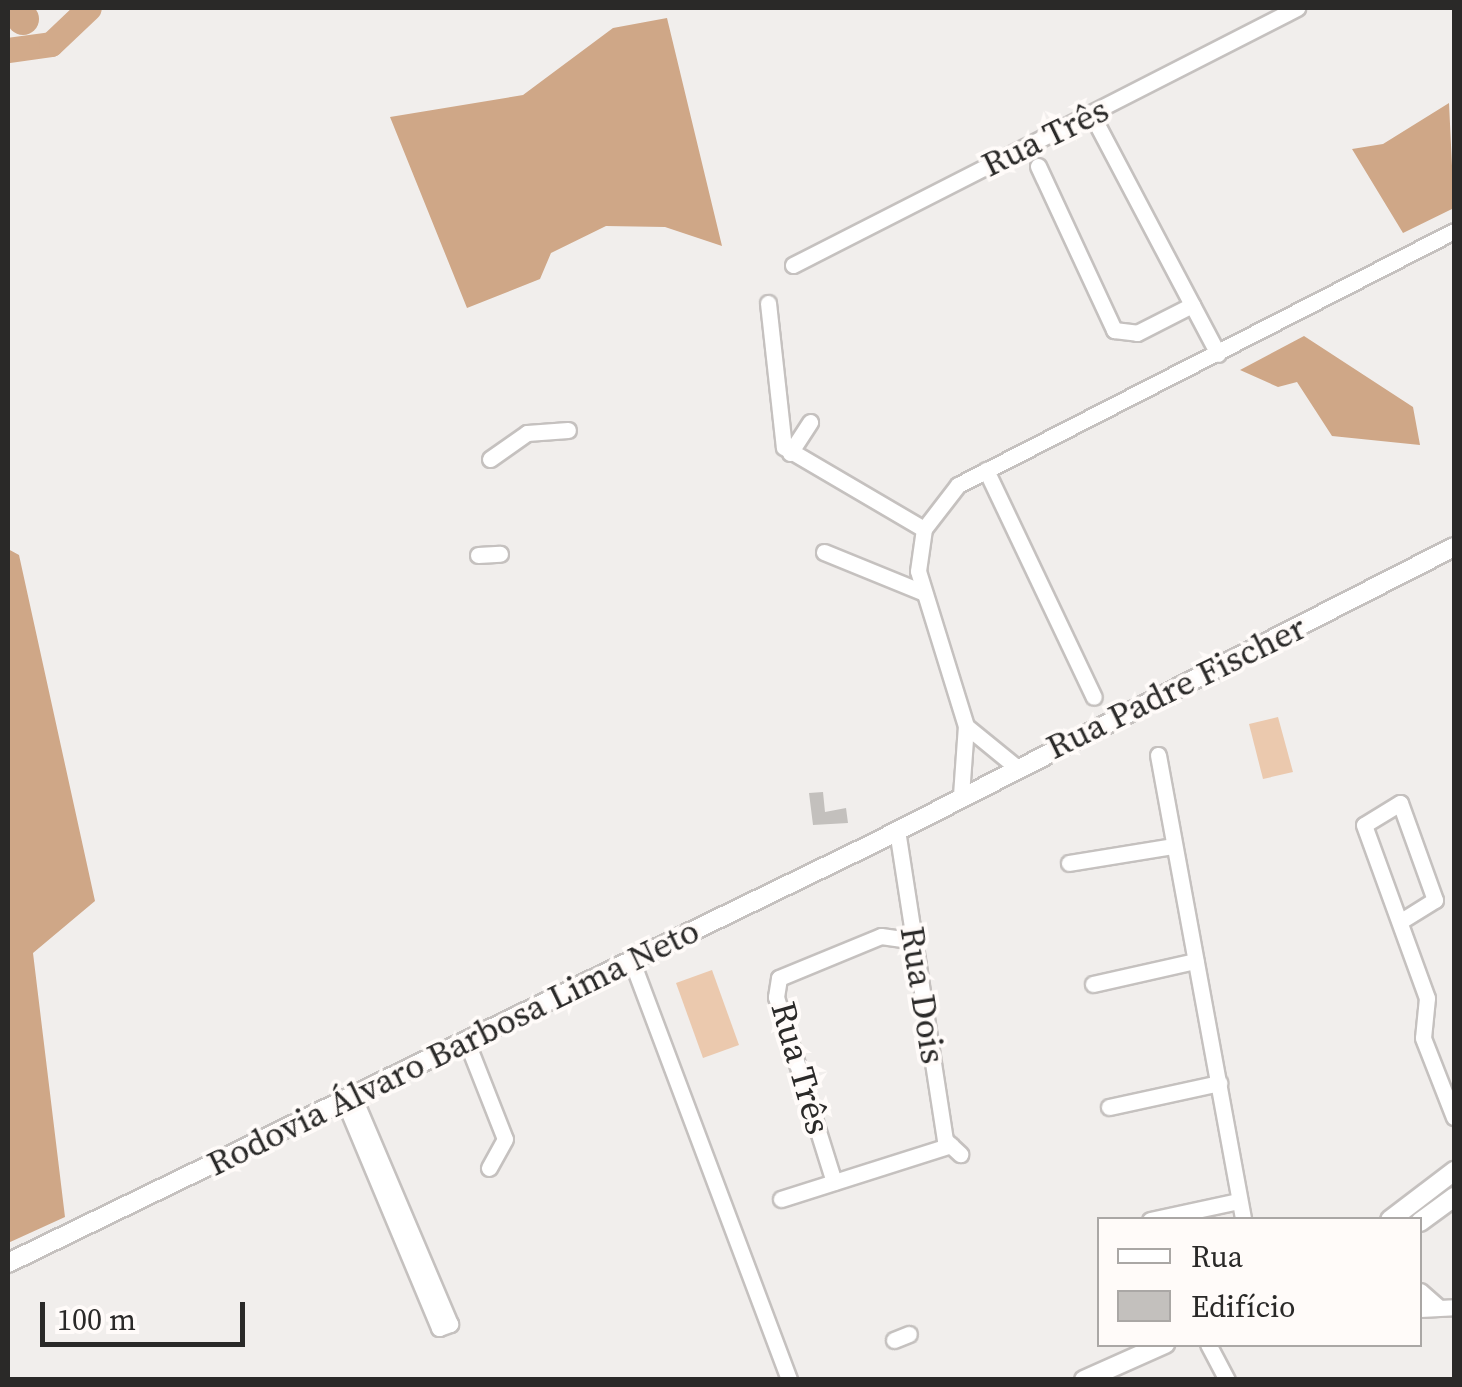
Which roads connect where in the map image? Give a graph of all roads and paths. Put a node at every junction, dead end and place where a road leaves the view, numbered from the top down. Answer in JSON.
{"nodes":[{"id":1,"x":1297,"y":8,"type":"edge"},
{"id":2,"x":1092,"y":115,"type":"junction"},
{"id":3,"x":1038,"y":166,"type":"dead end"},
{"id":4,"x":1454,"y":230,"type":"edge"},
{"id":5,"x":792,"y":266,"type":"dead end"},
{"id":6,"x":768,"y":303,"type":"dead end"},
{"id":7,"x":1192,"y":305,"type":"junction"},
{"id":8,"x":1218,"y":354,"type":"junction"},
{"id":9,"x":810,"y":422,"type":"dead end"},
{"id":10,"x":568,"y":430,"type":"dead end"},
{"id":11,"x":790,"y":453,"type":"junction"},
{"id":12,"x":490,"y":459,"type":"dead end"},
{"id":13,"x":986,"y":470,"type":"junction"},
{"id":14,"x":924,"y":529,"type":"junction"},
{"id":15,"x":1454,"y":547,"type":"edge"},
{"id":16,"x":824,"y":552,"type":"dead end"},
{"id":17,"x":500,"y":554,"type":"dead end"},
{"id":18,"x":478,"y":555,"type":"dead end"},
{"id":19,"x":922,"y":592,"type":"junction"},
{"id":20,"x":1094,"y":697,"type":"dead end"},
{"id":21,"x":966,"y":726,"type":"junction"},
{"id":22,"x":1158,"y":755,"type":"dead end"},
{"id":23,"x":1015,"y":766,"type":"junction"},
{"id":24,"x":961,"y":795,"type":"junction"},
{"id":25,"x":898,"y":830,"type":"junction"},
{"id":26,"x":1173,"y":846,"type":"junction"},
{"id":27,"x":1069,"y":862,"type":"dead end"},
{"id":28,"x":1401,"y":921,"type":"junction"},
{"id":29,"x":915,"y":941,"type":"junction"},
{"id":30,"x":631,"y":959,"type":"junction"},
{"id":31,"x":1195,"y":962,"type":"junction"},
{"id":32,"x":1093,"y":984,"type":"dead end"},
{"id":33,"x":466,"y":1040,"type":"junction"},
{"id":34,"x":1219,"y":1083,"type":"junction"},
{"id":35,"x":349,"y":1101,"type":"junction"},
{"id":36,"x":1109,"y":1107,"type":"dead end"},
{"id":37,"x":1454,"y":1117,"type":"edge"},
{"id":38,"x":955,"y":1149,"type":"joint"},
{"id":39,"x":489,"y":1168,"type":"dead end"},
{"id":40,"x":1454,"y":1171,"type":"edge"},
{"id":41,"x":834,"y":1182,"type":"junction"},
{"id":42,"x":1454,"y":1197,"type":"edge"},
{"id":43,"x":781,"y":1199,"type":"dead end"},
{"id":44,"x":1239,"y":1200,"type":"junction"},
{"id":45,"x":1163,"y":1217,"type":"edge"},
{"id":46,"x":1242,"y":1217,"type":"edge"},
{"id":47,"x":1394,"y":1217,"type":"edge"},
{"id":48,"x":1422,"y":1221,"type":"edge"},
{"id":49,"x":8,"y":1263,"type":"edge"},
{"id":50,"x":1422,"y":1293,"type":"edge"},
{"id":51,"x":1437,"y":1306,"type":"junction"},
{"id":52,"x":1454,"y":1307,"type":"edge"},
{"id":53,"x":1422,"y":1309,"type":"edge"},
{"id":54,"x":1160,"y":1347,"type":"edge"},
{"id":55,"x":1210,"y":1347,"type":"edge"},
{"id":56,"x":1113,"y":1374,"type":"edge"},
{"id":57,"x":788,"y":1380,"type":"edge"},
{"id":58,"x":1084,"y":1380,"type":"edge"},
{"id":59,"x":1226,"y":1380,"type":"edge"}],
"edges":[{"from":1,"to":2,"type":"street","name":"Rua Três"},
{"from":2,"to":5,"type":"street","name":"Rua Três"},
{"from":2,"to":7,"type":"street"},
{"from":3,"to":7,"type":"street"},
{"from":4,"to":8,"type":"street"},
{"from":6,"to":11,"type":"street"},
{"from":7,"to":8,"type":"street"},
{"from":8,"to":13,"type":"street"},
{"from":9,"to":11,"type":"street"},
{"from":10,"to":12,"type":"street"},
{"from":11,"to":14,"type":"street"},
{"from":13,"to":14,"type":"street"},
{"from":13,"to":20,"type":"street"},
{"from":14,"to":19,"type":"street"},
{"from":15,"to":23,"type":"main road","name":"Rua Padre Fischer"},
{"from":16,"to":19,"type":"street"},
{"from":17,"to":18,"type":"street"},
{"from":19,"to":21,"type":"street"},
{"from":21,"to":23,"type":"street"},
{"from":21,"to":24,"type":"street"},
{"from":22,"to":26,"type":"street"},
{"from":23,"to":24,"type":"main road","name":"Rua Padre Fischer"},
{"from":24,"to":25,"type":"main road","name":"Rua Padre Fischer"},
{"from":25,"to":29,"type":"street","name":"Rua Dois"},
{"from":25,"to":30,"type":"main road","name":"Rodovia Álvaro Barbosa Lima Neto"},
{"from":26,"to":27,"type":"street"},
{"from":26,"to":31,"type":"street"},
{"from":28,"to":28,"type":"street"},
{"from":28,"to":37,"type":"street"},
{"from":29,"to":38,"type":"street","name":"Rua Dois"},
{"from":29,"to":41,"type":"street","name":"Rua Três"},
{"from":30,"to":33,"type":"main road","name":"Rodovia Álvaro Barbosa Lima Neto"},
{"from":30,"to":57,"type":"street"},
{"from":31,"to":32,"type":"street"},
{"from":31,"to":34,"type":"street"},
{"from":33,"to":35,"type":"main road","name":"Rodovia Álvaro Barbosa Lima Neto"},
{"from":33,"to":39,"type":"street"},
{"from":34,"to":36,"type":"street"},
{"from":34,"to":44,"type":"street"},
{"from":35,"to":35,"type":"street"},
{"from":35,"to":49,"type":"main road","name":"Rodovia Álvaro Barbosa Lima Neto"},
{"from":38,"to":41,"type":"street","name":"Rua Três"},
{"from":40,"to":47,"type":"main road"},
{"from":41,"to":43,"type":"street","name":"Rua Três"},
{"from":42,"to":48,"type":"main road"},
{"from":44,"to":45,"type":"street"},
{"from":44,"to":46,"type":"street"},
{"from":50,"to":51,"type":"street"},
{"from":51,"to":52,"type":"street"},
{"from":51,"to":53,"type":"street"},
{"from":54,"to":56,"type":"main road"},
{"from":55,"to":59,"type":"street"},
{"from":56,"to":58,"type":"main road"}]}
